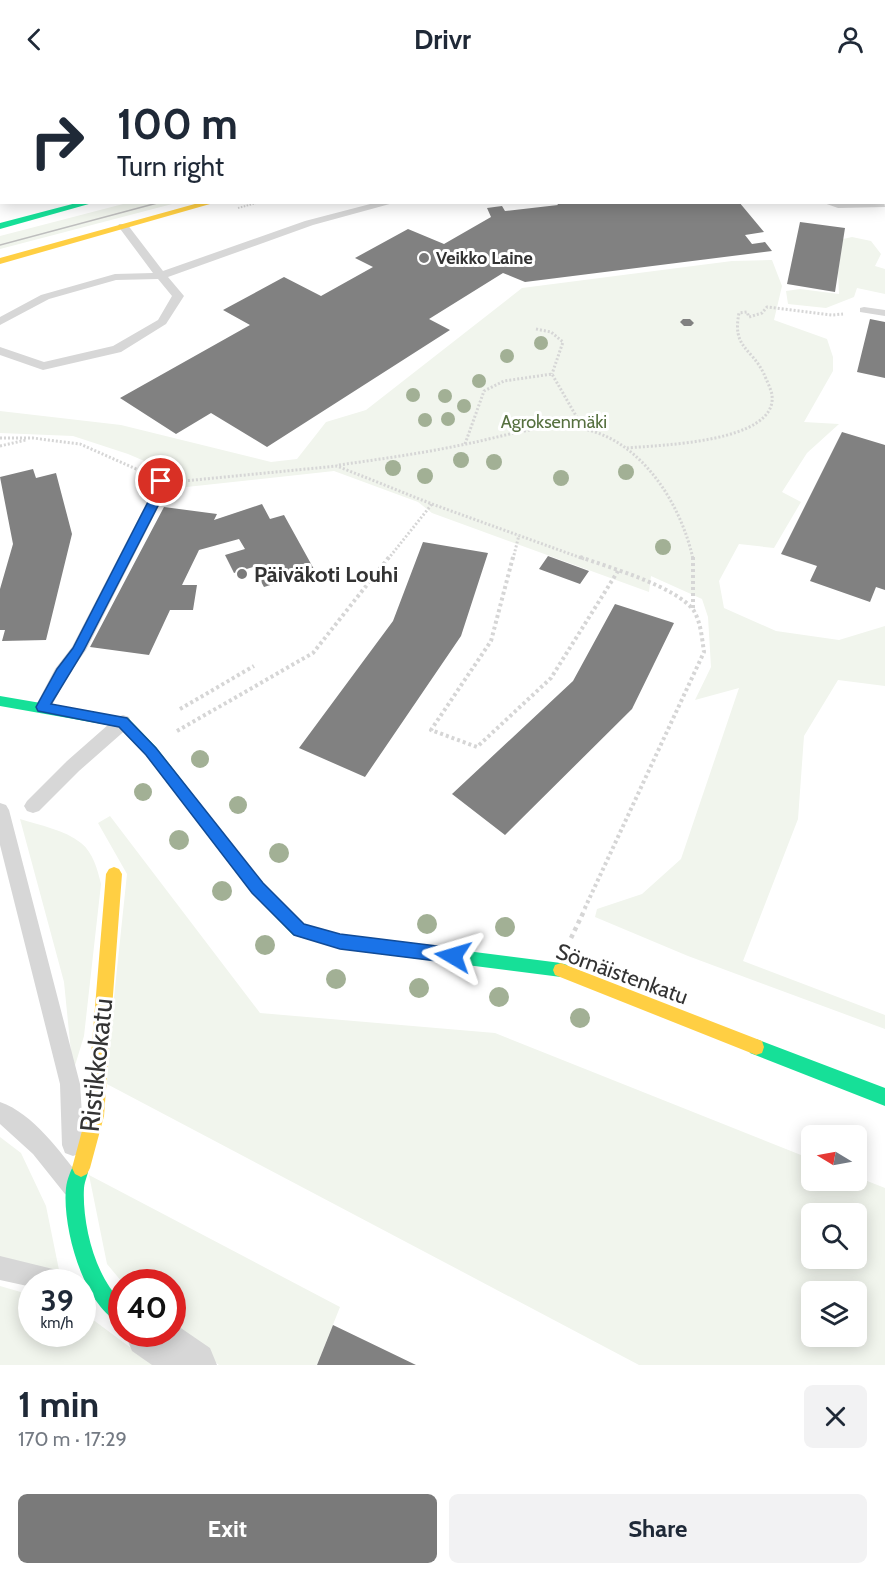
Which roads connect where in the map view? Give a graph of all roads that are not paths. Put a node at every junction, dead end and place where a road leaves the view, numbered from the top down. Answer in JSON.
{"nodes":[{"id":1,"x":84,"y":204,"type":"edge"},
{"id":2,"x":206,"y":204,"type":"edge"},
{"id":3,"x":384,"y":204,"type":"edge"},
{"id":4,"x":834,"y":204,"type":"edge"},
{"id":5,"x":885,"y":204,"type":"edge"},
{"id":6,"x":0,"y":226,"type":"edge"},
{"id":7,"x":123,"y":226,"type":"junction"},
{"id":8,"x":0,"y":261,"type":"edge"},
{"id":9,"x":160,"y":276,"type":"junction"},
{"id":10,"x":864,"y":310,"type":"road end"},
{"id":11,"x":885,"y":313,"type":"edge"},
{"id":12,"x":0,"y":322,"type":"edge"},
{"id":13,"x":0,"y":351,"type":"edge"},
{"id":14,"x":161,"y":481,"type":"road end"},
{"id":15,"x":0,"y":701,"type":"edge"},
{"id":16,"x":43,"y":707,"type":"junction"},
{"id":17,"x":123,"y":722,"type":"junction"},
{"id":18,"x":33,"y":806,"type":"dead end"},
{"id":19,"x":0,"y":810,"type":"edge"},
{"id":20,"x":114,"y":874,"type":"dead end"},
{"id":21,"x":885,"y":1097,"type":"edge"},
{"id":22,"x":0,"y":1113,"type":"edge"},
{"id":23,"x":75,"y":1189,"type":"junction"},
{"id":24,"x":0,"y":1268,"type":"edge"},
{"id":25,"x":89,"y":1269,"type":"edge"},
{"id":26,"x":18,"y":1272,"type":"edge"},
{"id":27,"x":96,"y":1295,"type":"edge"},
{"id":28,"x":108,"y":1304,"type":"edge"},
{"id":29,"x":167,"y":1347,"type":"edge"},
{"id":30,"x":193,"y":1365,"type":"edge"}],
"edges":[{"from":1,"to":6,"type":"street"},
{"from":2,"to":7,"type":"street"},
{"from":3,"to":9,"type":"lane"},
{"from":4,"to":5,"type":"lane"},
{"from":7,"to":8,"type":"street"},
{"from":7,"to":9,"type":"lane"},
{"from":9,"to":12,"type":"lane"},
{"from":9,"to":13,"type":"lane"},
{"from":10,"to":11,"type":"lane"},
{"from":14,"to":16,"type":"lane"},
{"from":15,"to":16,"type":"street"},
{"from":16,"to":17,"type":"street"},
{"from":17,"to":18,"type":"lane"},
{"from":17,"to":21,"type":"street","name":"Sörnäistenkatu"},
{"from":19,"to":23,"type":"lane"},
{"from":20,"to":23,"type":"street","name":"Ristikkokatu"},
{"from":22,"to":23,"type":"lane"},
{"from":23,"to":25,"type":"street","name":"Ristikkokatu"},
{"from":24,"to":26,"type":"lane"},
{"from":27,"to":28,"type":"street","name":"Ristikkokatu"},
{"from":29,"to":30,"type":"street"}]}
